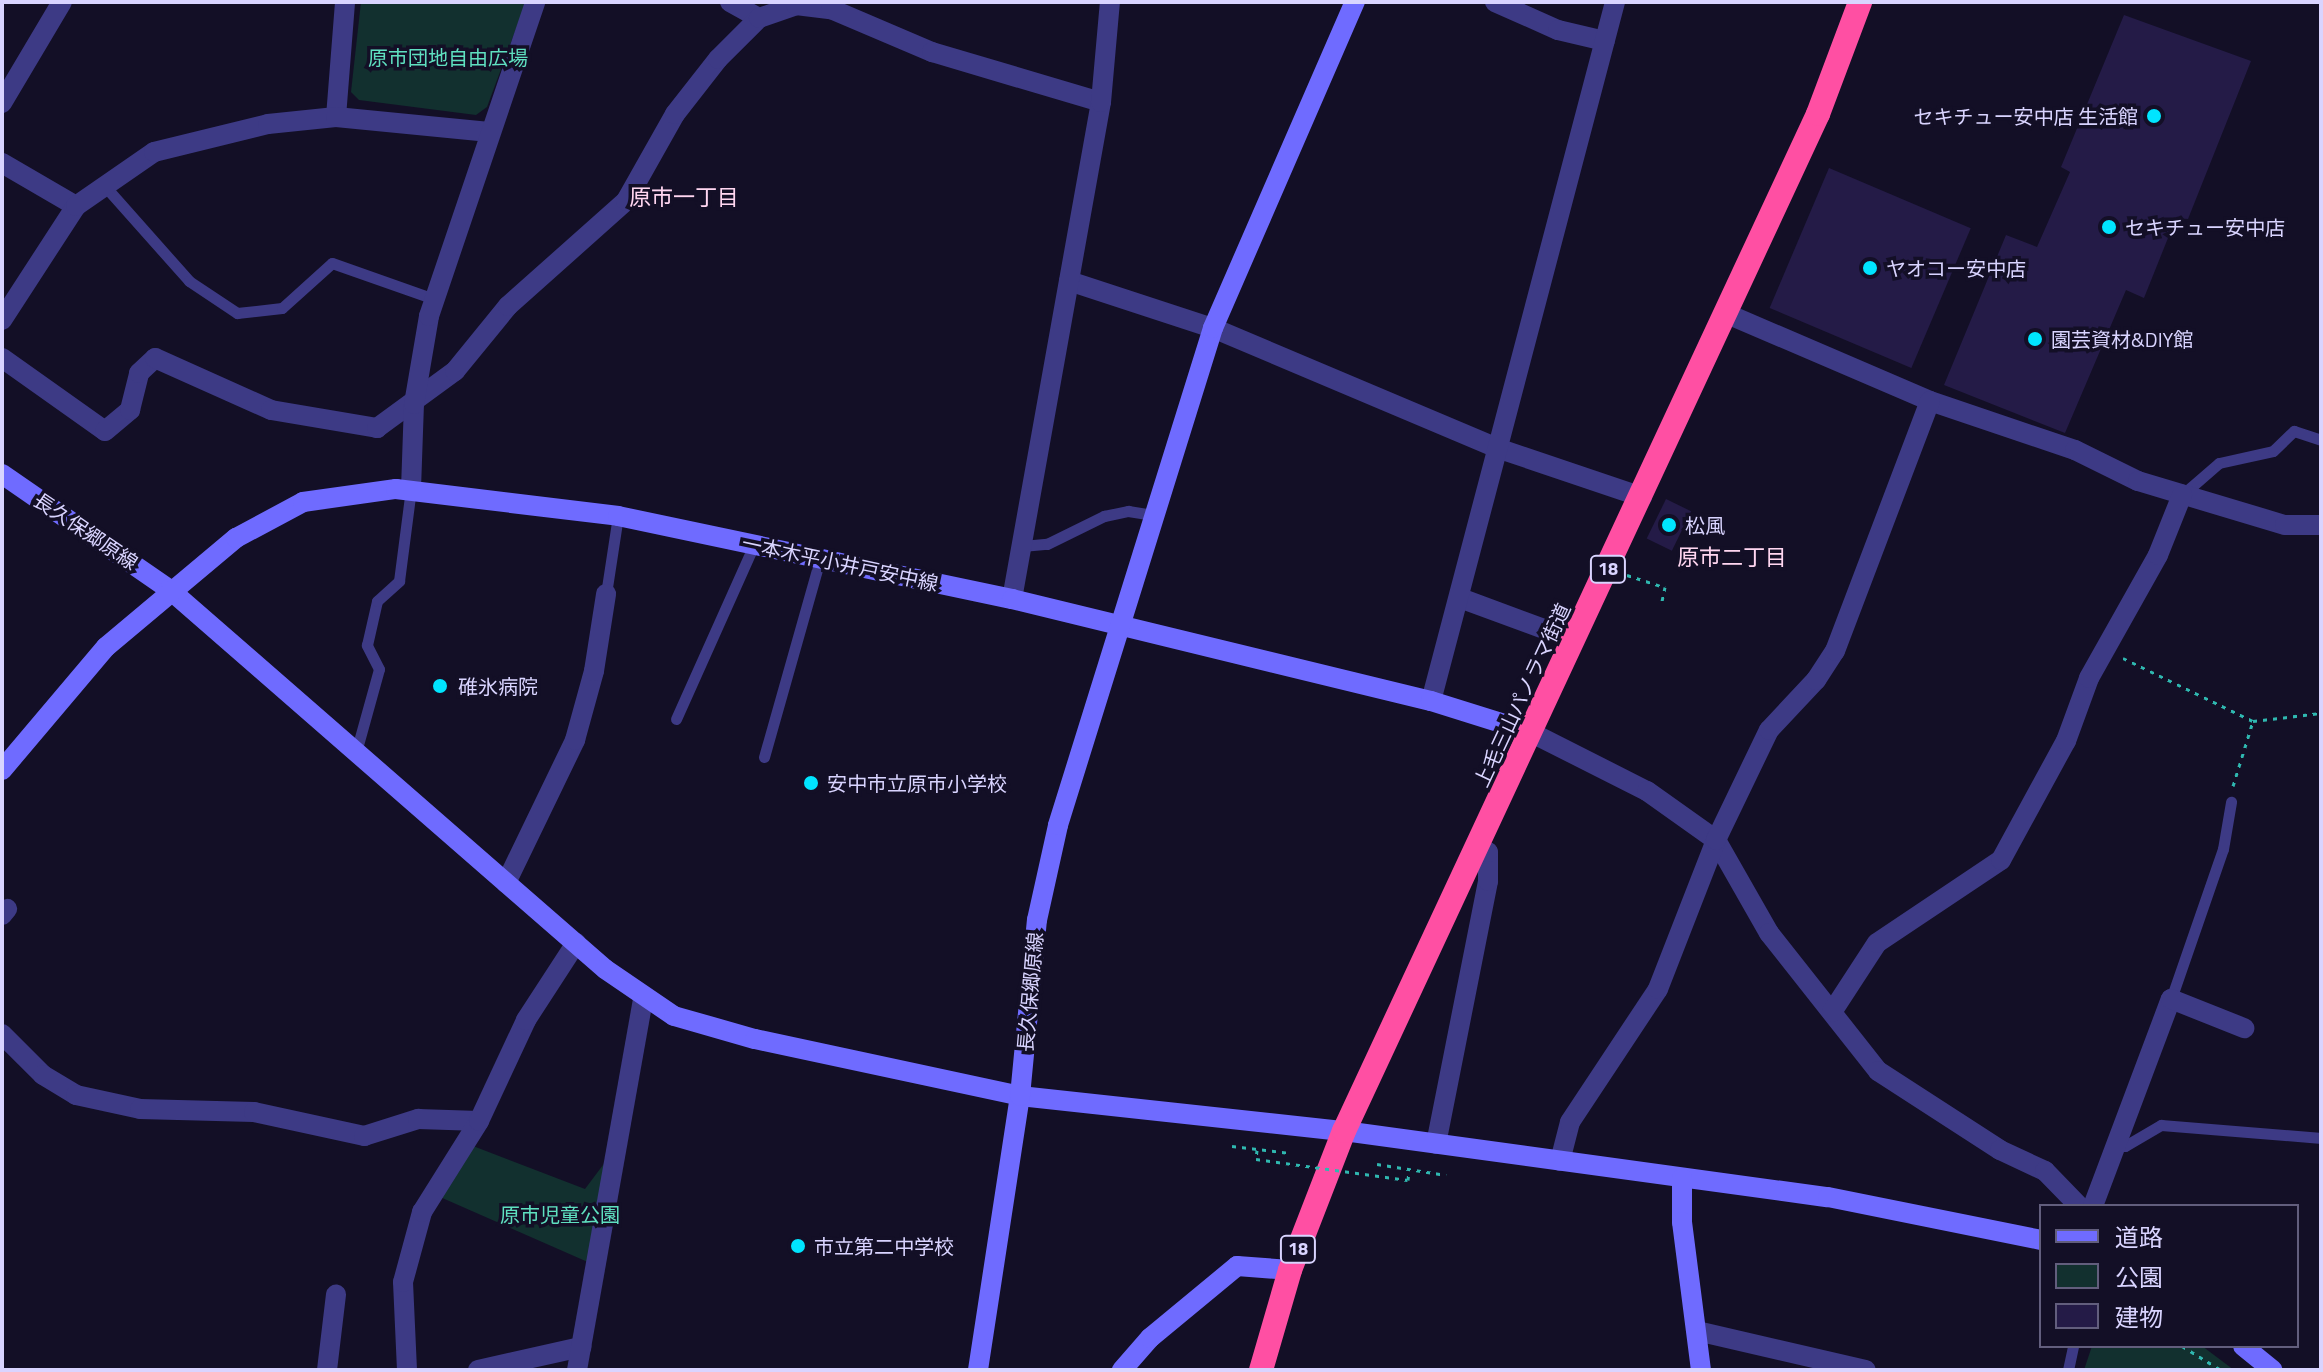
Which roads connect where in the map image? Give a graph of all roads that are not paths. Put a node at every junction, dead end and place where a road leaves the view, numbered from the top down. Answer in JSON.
{"nodes":[{"id":1,"x":62,"y":2,"type":"edge"},
{"id":2,"x":345,"y":2,"type":"edge"},
{"id":3,"x":535,"y":2,"type":"edge"},
{"id":4,"x":730,"y":2,"type":"edge"},
{"id":5,"x":1110,"y":2,"type":"edge"},
{"id":6,"x":1355,"y":2,"type":"edge"},
{"id":7,"x":1495,"y":2,"type":"edge"},
{"id":8,"x":1615,"y":2,"type":"edge"},
{"id":9,"x":1860,"y":2,"type":"edge"},
{"id":10,"x":759,"y":18,"type":"junction"},
{"id":11,"x":1605,"y":41,"type":"junction"},
{"id":12,"x":1101,"y":102,"type":"junction"},
{"id":13,"x":2,"y":103,"type":"edge"},
{"id":14,"x":336,"y":117,"type":"junction"},
{"id":15,"x":489,"y":132,"type":"junction"},
{"id":16,"x":2,"y":163,"type":"edge"},
{"id":17,"x":102,"y":184,"type":"junction"},
{"id":18,"x":76,"y":206,"type":"junction"},
{"id":19,"x":1069,"y":281,"type":"junction"},
{"id":20,"x":434,"y":299,"type":"junction"},
{"id":21,"x":1725,"y":313,"type":"junction"},
{"id":22,"x":2,"y":320,"type":"edge"},
{"id":23,"x":1213,"y":328,"type":"junction"},
{"id":24,"x":2,"y":358,"type":"edge"},
{"id":25,"x":1930,"y":401,"type":"junction"},
{"id":26,"x":414,"y":404,"type":"junction"},
{"id":27,"x":2321,"y":440,"type":"edge"},
{"id":28,"x":1500,"y":449,"type":"junction"},
{"id":29,"x":2,"y":474,"type":"edge"},
{"id":30,"x":411,"y":489,"type":"junction"},
{"id":31,"x":2182,"y":495,"type":"junction"},
{"id":32,"x":1642,"y":497,"type":"junction"},
{"id":33,"x":1154,"y":515,"type":"junction"},
{"id":34,"x":618,"y":516,"type":"junction"},
{"id":35,"x":2321,"y":525,"type":"edge"},
{"id":36,"x":754,"y":545,"type":"junction"},
{"id":37,"x":1022,"y":546,"type":"junction"},
{"id":38,"x":820,"y":559,"type":"junction"},
{"id":39,"x":169,"y":589,"type":"junction"},
{"id":40,"x":606,"y":594,"type":"joint"},
{"id":41,"x":1460,"y":598,"type":"junction"},
{"id":42,"x":1012,"y":599,"type":"junction"},
{"id":43,"x":1120,"y":623,"type":"junction"},
{"id":44,"x":1574,"y":640,"type":"junction"},
{"id":45,"x":1431,"y":701,"type":"junction"},
{"id":46,"x":676,"y":719,"type":"dead end"},
{"id":47,"x":1530,"y":732,"type":"junction"},
{"id":48,"x":356,"y":752,"type":"junction"},
{"id":49,"x":764,"y":757,"type":"dead end"},
{"id":50,"x":2,"y":770,"type":"edge"},
{"id":51,"x":2231,"y":802,"type":"road end"},
{"id":52,"x":1716,"y":840,"type":"junction"},
{"id":53,"x":1476,"y":848,"type":"junction"},
{"id":54,"x":506,"y":883,"type":"junction"},
{"id":55,"x":576,"y":943,"type":"junction"},
{"id":56,"x":643,"y":998,"type":"junction"},
{"id":57,"x":2171,"y":999,"type":"junction"},
{"id":58,"x":1832,"y":1012,"type":"junction"},
{"id":59,"x":2244,"y":1028,"type":"dead end"},
{"id":60,"x":2,"y":1034,"type":"edge"},
{"id":61,"x":1020,"y":1096,"type":"junction"},
{"id":62,"x":479,"y":1121,"type":"junction"},
{"id":63,"x":1344,"y":1131,"type":"junction"},
{"id":64,"x":2321,"y":1138,"type":"edge"},
{"id":65,"x":1436,"y":1144,"type":"junction"},
{"id":66,"x":2114,"y":1145,"type":"junction"},
{"id":67,"x":1560,"y":1161,"type":"junction"},
{"id":68,"x":1682,"y":1178,"type":"junction"},
{"id":69,"x":2077,"y":1204,"type":"edge"},
{"id":70,"x":2094,"y":1204,"type":"edge"},
{"id":71,"x":2039,"y":1240,"type":"edge"},
{"id":72,"x":1290,"y":1270,"type":"junction"},
{"id":73,"x":336,"y":1295,"type":"dead end"},
{"id":74,"x":1697,"y":1331,"type":"junction"},
{"id":75,"x":581,"y":1347,"type":"junction"},
{"id":76,"x":2073,"y":1348,"type":"edge"},
{"id":77,"x":2246,"y":1348,"type":"edge"},
{"id":78,"x":327,"y":1370,"type":"edge"},
{"id":79,"x":407,"y":1370,"type":"edge"},
{"id":80,"x":478,"y":1370,"type":"edge"},
{"id":81,"x":577,"y":1370,"type":"edge"},
{"id":82,"x":978,"y":1370,"type":"edge"},
{"id":83,"x":1122,"y":1370,"type":"edge"},
{"id":84,"x":1261,"y":1370,"type":"edge"},
{"id":85,"x":1701,"y":1370,"type":"edge"},
{"id":86,"x":1866,"y":1370,"type":"edge"},
{"id":87,"x":2068,"y":1370,"type":"edge"},
{"id":88,"x":2273,"y":1370,"type":"edge"}],
"edges":[{"from":1,"to":13,"type":"street"},
{"from":2,"to":14,"type":"street"},
{"from":3,"to":15,"type":"street"},
{"from":4,"to":10,"type":"street"},
{"from":5,"to":12,"type":"street"},
{"from":6,"to":23,"type":"street"},
{"from":7,"to":11,"type":"street"},
{"from":8,"to":11,"type":"street"},
{"from":9,"to":21,"type":"highway","name":"上毛三山パノラマ街道","number":"18"},
{"from":10,"to":12,"type":"street"},
{"from":10,"to":26,"type":"street"},
{"from":11,"to":28,"type":"street"},
{"from":12,"to":19,"type":"street"},
{"from":14,"to":15,"type":"street"},
{"from":14,"to":17,"type":"street"},
{"from":15,"to":20,"type":"street"},
{"from":16,"to":18,"type":"street"},
{"from":17,"to":18,"type":"street"},
{"from":17,"to":20,"type":"lane"},
{"from":18,"to":22,"type":"street"},
{"from":19,"to":23,"type":"street"},
{"from":19,"to":37,"type":"street"},
{"from":20,"to":26,"type":"street"},
{"from":21,"to":25,"type":"street"},
{"from":21,"to":32,"type":"highway","name":"上毛三山パノラマ街道","number":"18"},
{"from":23,"to":28,"type":"street"},
{"from":23,"to":33,"type":"street"},
{"from":24,"to":26,"type":"street"},
{"from":25,"to":31,"type":"street"},
{"from":25,"to":52,"type":"street"},
{"from":26,"to":30,"type":"street"},
{"from":27,"to":31,"type":"lane"},
{"from":28,"to":32,"type":"street"},
{"from":28,"to":41,"type":"street"},
{"from":29,"to":39,"type":"street","name":"長久保郷原線"},
{"from":30,"to":34,"type":"street","name":"一本木平小井戸安中線"},
{"from":30,"to":39,"type":"street","name":"一本木平小井戸安中線"},
{"from":30,"to":48,"type":"lane"},
{"from":31,"to":35,"type":"street"},
{"from":31,"to":58,"type":"street"},
{"from":32,"to":44,"type":"highway","name":"上毛三山パノラマ街道","number":"18"},
{"from":33,"to":37,"type":"lane"},
{"from":33,"to":43,"type":"street"},
{"from":34,"to":36,"type":"street","name":"一本木平小井戸安中線"},
{"from":34,"to":40,"type":"lane"},
{"from":36,"to":38,"type":"street","name":"一本木平小井戸安中線"},
{"from":36,"to":46,"type":"lane"},
{"from":37,"to":42,"type":"street"},
{"from":38,"to":42,"type":"street","name":"一本木平小井戸安中線"},
{"from":38,"to":49,"type":"lane"},
{"from":39,"to":48,"type":"street","name":"長久保郷原線"},
{"from":39,"to":50,"type":"street","name":"一本木平小井戸安中線"},
{"from":40,"to":54,"type":"street"},
{"from":41,"to":44,"type":"street"},
{"from":41,"to":45,"type":"street"},
{"from":42,"to":43,"type":"street","name":"一本木平小井戸安中線"},
{"from":43,"to":45,"type":"street","name":"一本木平小井戸安中線"},
{"from":43,"to":61,"type":"street","name":"長久保郷原線"},
{"from":44,"to":47,"type":"highway","name":"上毛三山パノラマ街道","number":"18"},
{"from":45,"to":47,"type":"street","name":"一本木平小井戸安中線"},
{"from":47,"to":52,"type":"street"},
{"from":47,"to":53,"type":"highway","name":"上毛三山パノラマ街道","number":"18"},
{"from":48,"to":54,"type":"street","name":"長久保郷原線"},
{"from":51,"to":57,"type":"lane"},
{"from":52,"to":58,"type":"street"},
{"from":52,"to":67,"type":"street"},
{"from":53,"to":63,"type":"highway","name":"上毛三山パノラマ街道","number":"18"},
{"from":53,"to":65,"type":"street"},
{"from":54,"to":55,"type":"street","name":"長久保郷原線"},
{"from":55,"to":56,"type":"street","name":"長久保郷原線"},
{"from":55,"to":62,"type":"street"},
{"from":56,"to":61,"type":"street","name":"長久保郷原線"},
{"from":56,"to":75,"type":"street"},
{"from":57,"to":59,"type":"street"},
{"from":57,"to":66,"type":"street"},
{"from":58,"to":69,"type":"street"},
{"from":60,"to":62,"type":"street"},
{"from":61,"to":63,"type":"street","name":"長久保郷原線"},
{"from":61,"to":82,"type":"street","name":"長久保郷原線"},
{"from":62,"to":79,"type":"street"},
{"from":63,"to":65,"type":"street","name":"長久保郷原線"},
{"from":63,"to":72,"type":"highway","name":"上毛三山パノラマ街道","number":"18"},
{"from":64,"to":66,"type":"lane"},
{"from":65,"to":67,"type":"street","name":"長久保郷原線"},
{"from":66,"to":70,"type":"street"},
{"from":67,"to":68,"type":"street","name":"長久保郷原線"},
{"from":68,"to":71,"type":"street","name":"長久保郷原線"},
{"from":68,"to":74,"type":"street"},
{"from":72,"to":83,"type":"street"},
{"from":72,"to":84,"type":"highway","name":"上毛三山パノラマ街道","number":"18"},
{"from":73,"to":78,"type":"street"},
{"from":74,"to":85,"type":"street"},
{"from":74,"to":86,"type":"street"},
{"from":75,"to":80,"type":"street"},
{"from":75,"to":81,"type":"street"},
{"from":76,"to":87,"type":"lane"},
{"from":77,"to":88,"type":"street"}]}
